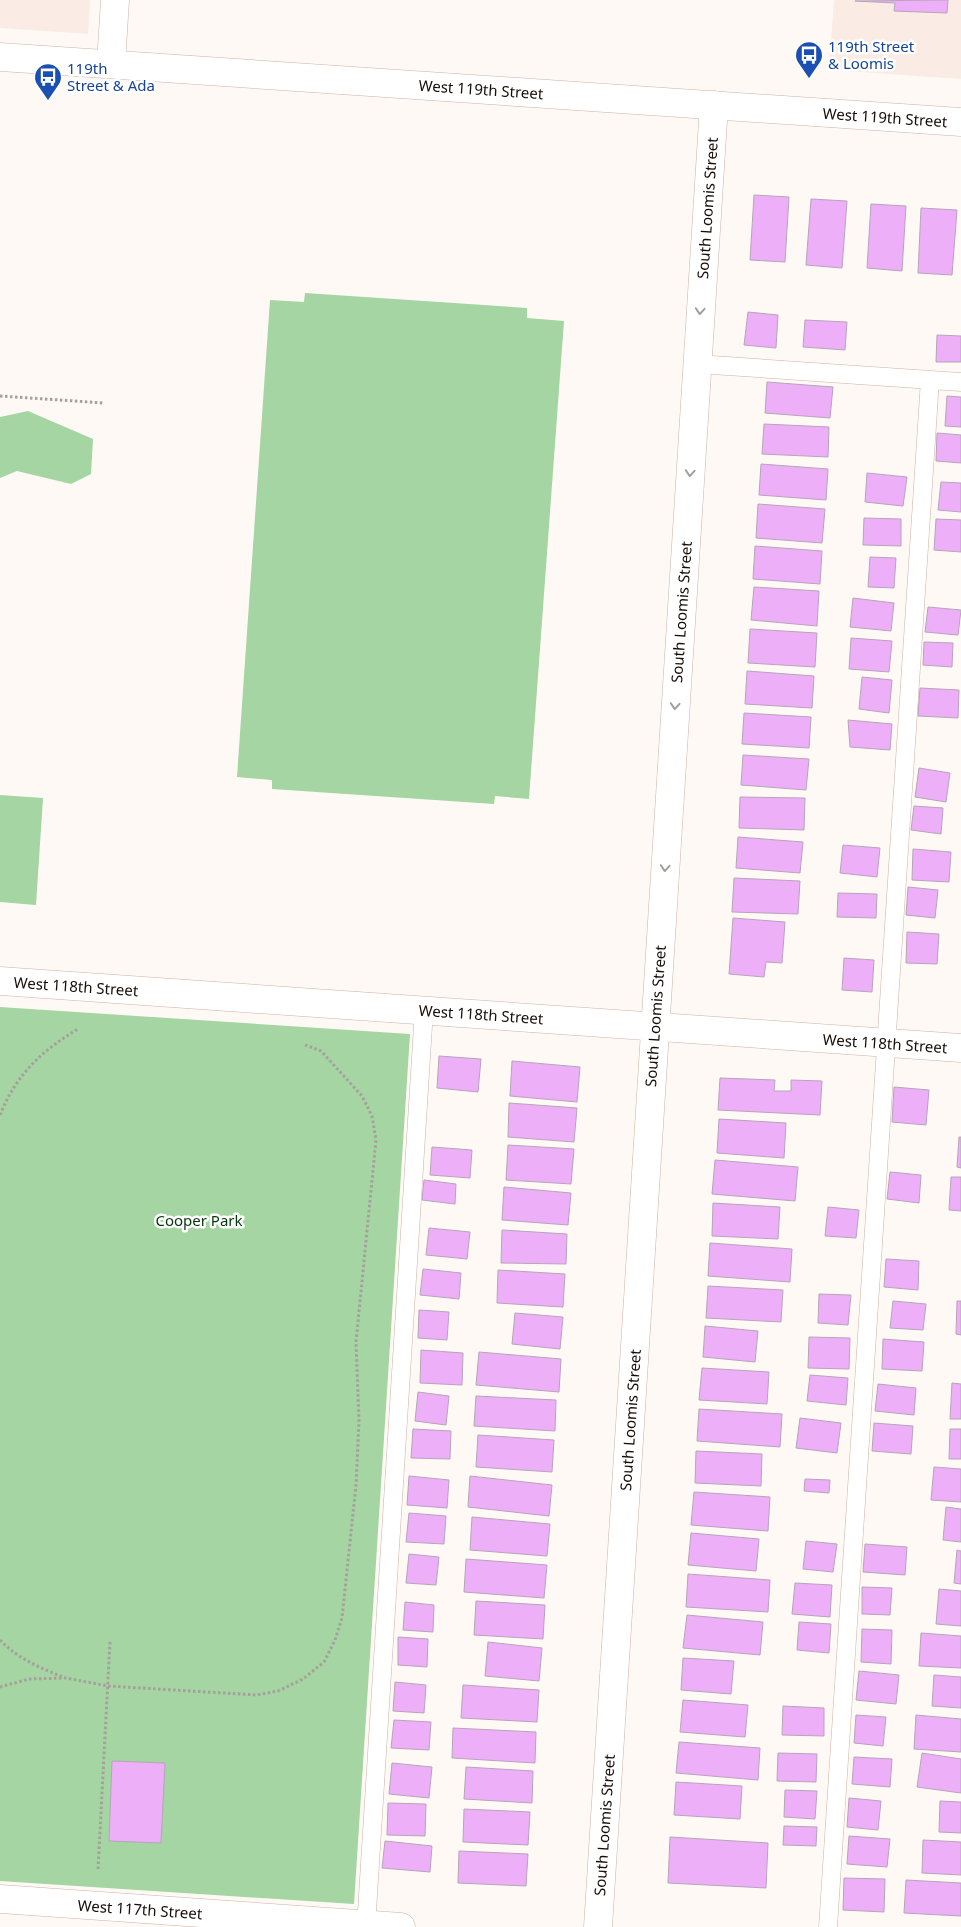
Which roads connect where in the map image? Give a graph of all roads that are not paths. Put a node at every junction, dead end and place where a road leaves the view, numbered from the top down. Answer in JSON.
{"nodes":[{"id":1,"x":115,"y":0,"type":"edge"},
{"id":2,"x":0,"y":56,"type":"edge"},
{"id":3,"x":111,"y":64,"type":"junction"},
{"id":4,"x":714,"y":106,"type":"junction"},
{"id":5,"x":961,"y":122,"type":"edge"},
{"id":6,"x":697,"y":364,"type":"junction"},
{"id":7,"x":930,"y":380,"type":"junction"},
{"id":8,"x":961,"y":382,"type":"edge"},
{"id":9,"x":0,"y":981,"type":"edge"},
{"id":10,"x":424,"y":1010,"type":"junction"},
{"id":11,"x":655,"y":1026,"type":"junction"},
{"id":12,"x":886,"y":1043,"type":"junction"},
{"id":13,"x":961,"y":1048,"type":"edge"},
{"id":14,"x":0,"y":1899,"type":"edge"},
{"id":15,"x":134,"y":1918,"type":"edge"},
{"id":16,"x":366,"y":1926,"type":"edge"},
{"id":17,"x":400,"y":1927,"type":"edge"},
{"id":18,"x":598,"y":1927,"type":"edge"},
{"id":19,"x":828,"y":1927,"type":"edge"}],
"edges":[{"from":1,"to":3,"type":"street"},
{"from":2,"to":3,"type":"street","name":"West 119th Street"},
{"from":3,"to":4,"type":"street","name":"West 119th Street"},
{"from":4,"to":5,"type":"street","name":"West 119th Street"},
{"from":4,"to":6,"type":"street","name":"South Loomis Street","one_way":true},
{"from":6,"to":7,"type":"lane"},
{"from":6,"to":11,"type":"street","name":"South Loomis Street","one_way":true},
{"from":7,"to":8,"type":"lane"},
{"from":7,"to":12,"type":"lane"},
{"from":9,"to":10,"type":"street","name":"West 118th Street"},
{"from":10,"to":11,"type":"street","name":"West 118th Street"},
{"from":10,"to":16,"type":"lane"},
{"from":11,"to":12,"type":"street","name":"West 118th Street"},
{"from":11,"to":18,"type":"street","name":"South Loomis Street"},
{"from":12,"to":13,"type":"street","name":"West 118th Street"},
{"from":12,"to":19,"type":"lane"},
{"from":14,"to":15,"type":"street","name":"West 117th Street"},
{"from":15,"to":16,"type":"street","name":"West 117th Street"},
{"from":16,"to":17,"type":"street","name":"West 117th Street"}]}
